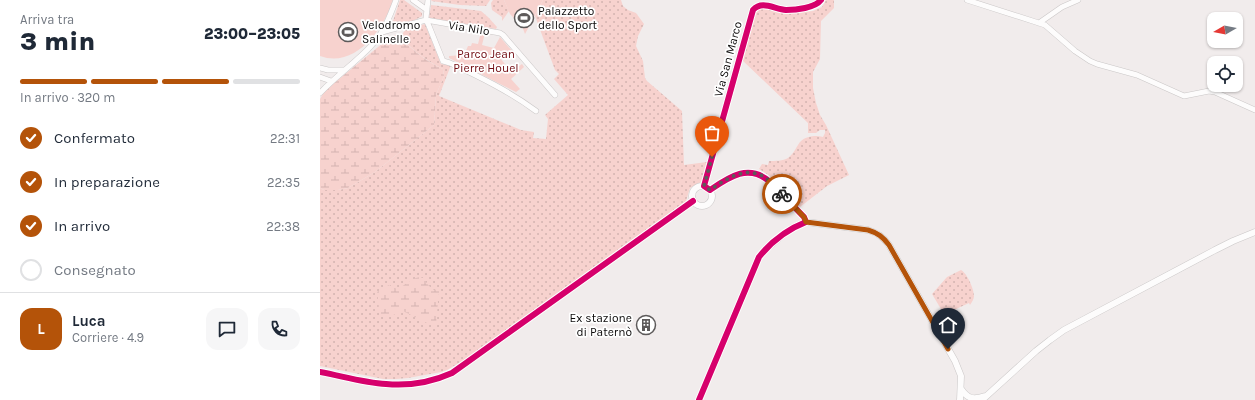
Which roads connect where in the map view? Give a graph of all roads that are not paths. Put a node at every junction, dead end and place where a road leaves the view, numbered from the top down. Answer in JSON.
{"nodes":[{"id":1,"x":396,"y":0,"type":"edge"},
{"id":2,"x":413,"y":0,"type":"edge"},
{"id":3,"x":428,"y":0,"type":"edge"},
{"id":4,"x":821,"y":0,"type":"edge"},
{"id":5,"x":967,"y":0,"type":"edge"},
{"id":6,"x":1078,"y":0,"type":"edge"},
{"id":7,"x":427,"y":10,"type":"junction"},
{"id":8,"x":426,"y":20,"type":"junction"},
{"id":9,"x":1039,"y":23,"type":"junction"},
{"id":10,"x":382,"y":32,"type":"junction"},
{"id":11,"x":320,"y":68,"type":"edge"},
{"id":12,"x":344,"y":70,"type":"junction"},
{"id":13,"x":320,"y":77,"type":"edge"},
{"id":14,"x":331,"y":81,"type":"junction"},
{"id":15,"x":320,"y":93,"type":"edge"},
{"id":16,"x":555,"y":95,"type":"dead end"},
{"id":17,"x":1255,"y":110,"type":"edge"},
{"id":18,"x":536,"y":111,"type":"dead end"},
{"id":19,"x":707,"y":188,"type":"junction"},
{"id":20,"x":693,"y":201,"type":"junction"},
{"id":21,"x":806,"y":222,"type":"junction"},
{"id":22,"x":1255,"y":232,"type":"edge"},
{"id":23,"x":320,"y":372,"type":"edge"},
{"id":24,"x":960,"y":396,"type":"edge"},
{"id":25,"x":980,"y":399,"type":"edge"},
{"id":26,"x":699,"y":400,"type":"edge"}],
"edges":[{"from":1,"to":10,"type":"street"},
{"from":2,"to":7,"type":"street"},
{"from":3,"to":7,"type":"street"},
{"from":4,"to":19,"type":"street","name":"Via San Marco"},
{"from":5,"to":9,"type":"street"},
{"from":6,"to":9,"type":"street"},
{"from":7,"to":8,"type":"street"},
{"from":8,"to":10,"type":"street"},
{"from":8,"to":16,"type":"street","name":"Via Nilo"},
{"from":8,"to":18,"type":"street"},
{"from":9,"to":17,"type":"street"},
{"from":10,"to":12,"type":"street"},
{"from":11,"to":12,"type":"street"},
{"from":11,"to":14,"type":"street"},
{"from":12,"to":14,"type":"street"},
{"from":13,"to":14,"type":"street"},
{"from":14,"to":15,"type":"street"},
{"from":19,"to":20,"type":"street"},
{"from":19,"to":20,"type":"street"},
{"from":19,"to":21,"type":"street"},
{"from":20,"to":23,"type":"street"},
{"from":21,"to":24,"type":"street"},
{"from":21,"to":26,"type":"street"},
{"from":22,"to":25,"type":"street"},
{"from":24,"to":25,"type":"street"}]}
